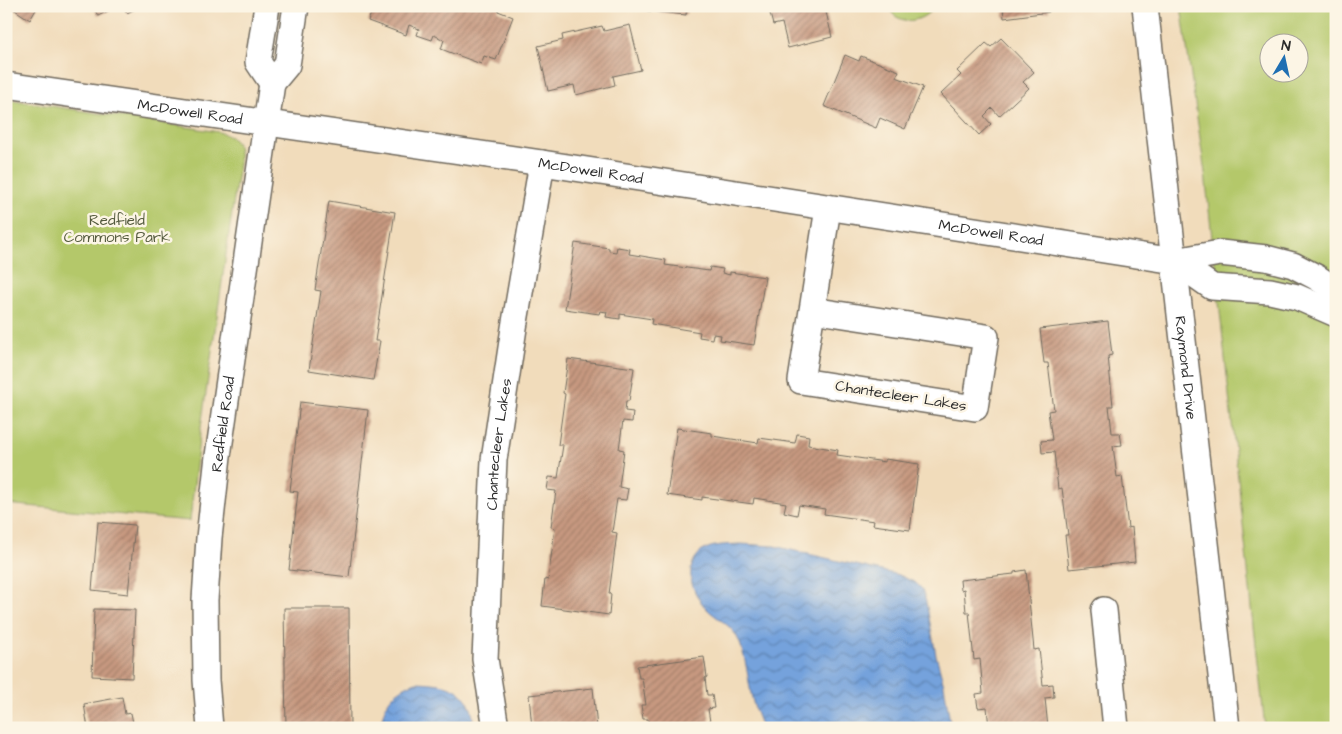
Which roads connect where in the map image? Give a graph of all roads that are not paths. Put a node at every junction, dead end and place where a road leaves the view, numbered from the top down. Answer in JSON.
{"nodes":[{"id":1,"x":267,"y":6,"type":"edge"},
{"id":2,"x":296,"y":6,"type":"edge"},
{"id":3,"x":1145,"y":6,"type":"edge"},
{"id":4,"x":272,"y":83,"type":"junction"},
{"id":5,"x":6,"y":84,"type":"edge"},
{"id":6,"x":267,"y":124,"type":"junction"},
{"id":7,"x":542,"y":164,"type":"junction"},
{"id":8,"x":828,"y":208,"type":"junction"},
{"id":9,"x":1175,"y":261,"type":"junction"},
{"id":10,"x":1336,"y":290,"type":"edge"},
{"id":11,"x":812,"y":310,"type":"junction"},
{"id":12,"x":1336,"y":314,"type":"edge"},
{"id":13,"x":1104,"y":610,"type":"dead end"},
{"id":14,"x":210,"y":728,"type":"edge"},
{"id":15,"x":496,"y":728,"type":"edge"},
{"id":16,"x":1116,"y":728,"type":"edge"},
{"id":17,"x":1227,"y":728,"type":"edge"}],
"edges":[{"from":1,"to":4,"type":"street"},
{"from":2,"to":4,"type":"street"},
{"from":3,"to":9,"type":"street","name":"Raymond Drive"},
{"from":4,"to":6,"type":"street","name":"Redfield Road"},
{"from":5,"to":6,"type":"street","name":"McDowell Road"},
{"from":6,"to":7,"type":"street","name":"McDowell Road"},
{"from":6,"to":14,"type":"street","name":"Redfield Road"},
{"from":7,"to":8,"type":"street","name":"McDowell Road"},
{"from":7,"to":15,"type":"street","name":"Chantecleer Lakes"},
{"from":8,"to":9,"type":"street","name":"McDowell Road"},
{"from":8,"to":11,"type":"street","name":"Chantecleer Lakes"},
{"from":9,"to":10,"type":"street"},
{"from":9,"to":12,"type":"street"},
{"from":9,"to":17,"type":"street","name":"Raymond Drive"},
{"from":11,"to":11,"type":"street","name":"Chantecleer Lakes"},
{"from":13,"to":16,"type":"street"}]}
